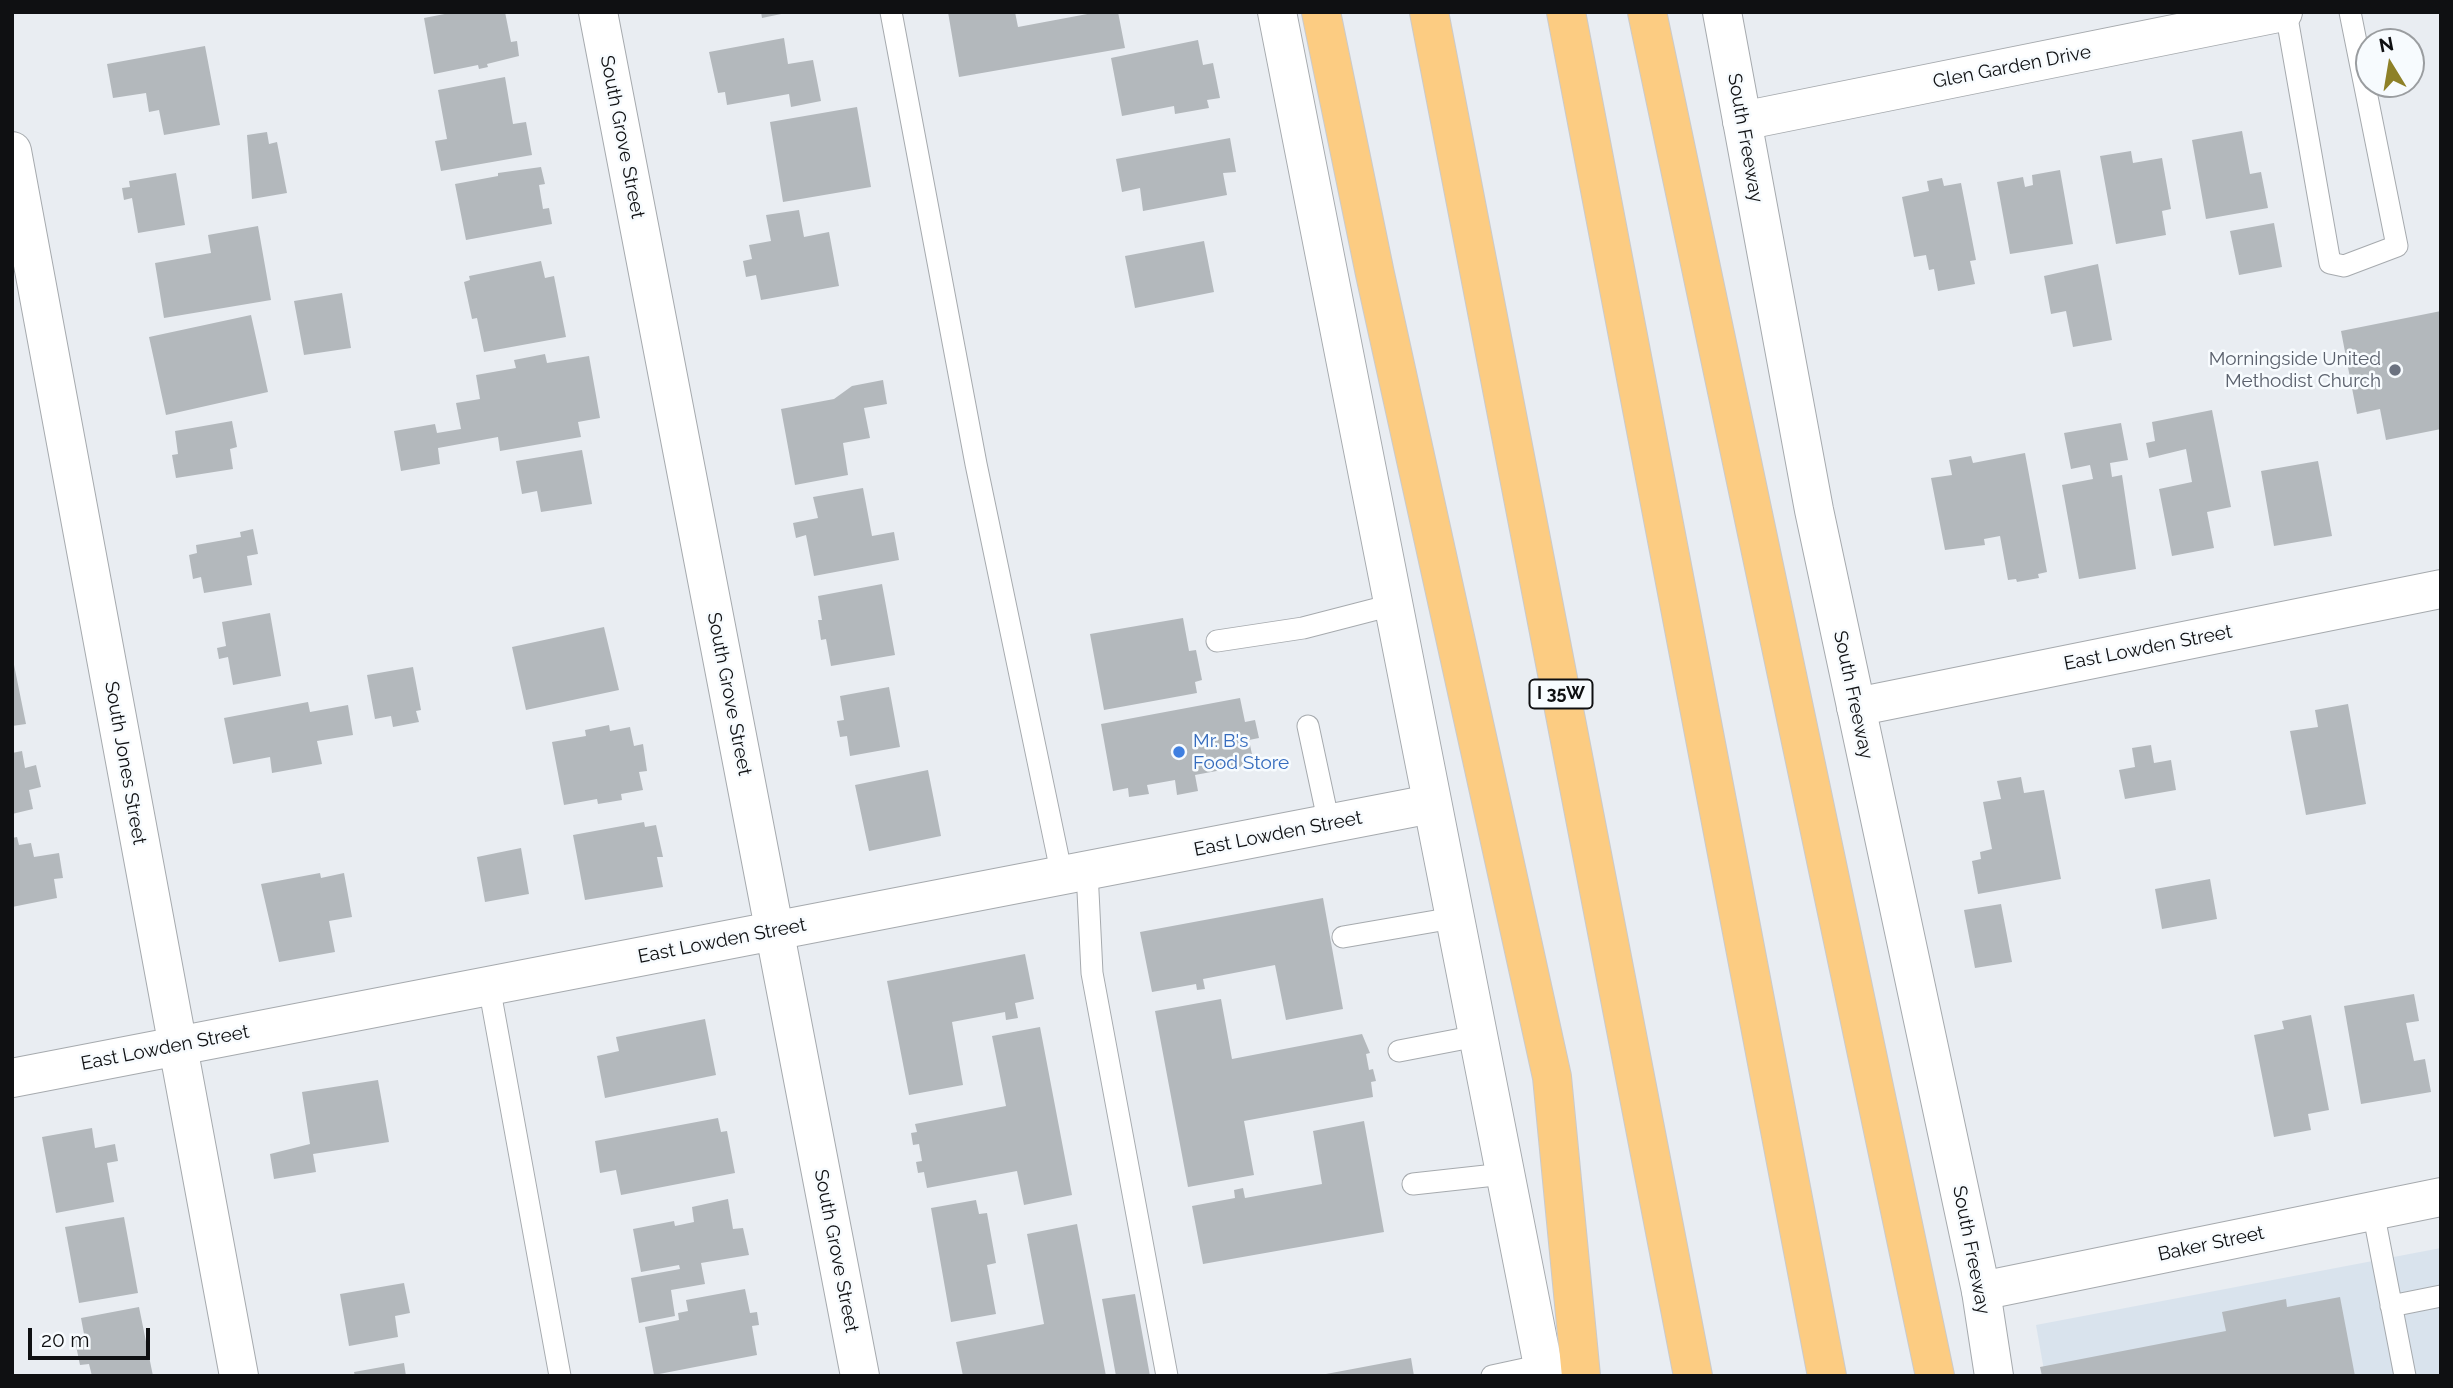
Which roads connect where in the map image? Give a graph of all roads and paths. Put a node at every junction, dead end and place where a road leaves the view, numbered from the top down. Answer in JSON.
{"nodes":[{"id":1,"x":598,"y":12,"type":"edge"},
{"id":2,"x":891,"y":12,"type":"edge"},
{"id":3,"x":1278,"y":12,"type":"edge"},
{"id":4,"x":1321,"y":12,"type":"edge"},
{"id":5,"x":1429,"y":12,"type":"edge"},
{"id":6,"x":1566,"y":12,"type":"edge"},
{"id":7,"x":1647,"y":12,"type":"edge"},
{"id":8,"x":1722,"y":12,"type":"edge"},
{"id":9,"x":2285,"y":12,"type":"edge"},
{"id":10,"x":2350,"y":12,"type":"edge"},
{"id":11,"x":1742,"y":121,"type":"junction"},
{"id":12,"x":12,"y":151,"type":"edge"},
{"id":13,"x":2441,"y":589,"type":"edge"},
{"id":14,"x":1392,"y":605,"type":"junction"},
{"id":15,"x":1217,"y":642,"type":"dead end"},
{"id":16,"x":1856,"y":707,"type":"junction"},
{"id":17,"x":1308,"y":726,"type":"dead end"},
{"id":18,"x":1431,"y":804,"type":"junction"},
{"id":19,"x":1329,"y":824,"type":"junction"},
{"id":20,"x":1074,"y":873,"type":"junction"},
{"id":21,"x":1453,"y":918,"type":"junction"},
{"id":22,"x":775,"y":931,"type":"junction"},
{"id":23,"x":1343,"y":937,"type":"dead end"},
{"id":24,"x":489,"y":986,"type":"junction"},
{"id":25,"x":1477,"y":1036,"type":"junction"},
{"id":26,"x":177,"y":1046,"type":"junction"},
{"id":27,"x":1399,"y":1051,"type":"dead end"},
{"id":28,"x":12,"y":1078,"type":"edge"},
{"id":29,"x":1504,"y":1174,"type":"junction"},
{"id":30,"x":1413,"y":1185,"type":"dead end"},
{"id":31,"x":2441,"y":1197,"type":"edge"},
{"id":32,"x":2373,"y":1210,"type":"junction"},
{"id":33,"x":1981,"y":1291,"type":"junction"},
{"id":34,"x":2441,"y":1296,"type":"edge"},
{"id":35,"x":2391,"y":1306,"type":"junction"},
{"id":36,"x":1544,"y":1370,"type":"edge"},
{"id":37,"x":239,"y":1376,"type":"edge"},
{"id":38,"x":560,"y":1376,"type":"edge"},
{"id":39,"x":860,"y":1376,"type":"edge"},
{"id":40,"x":1167,"y":1376,"type":"edge"},
{"id":41,"x":1492,"y":1376,"type":"edge"},
{"id":42,"x":1581,"y":1376,"type":"edge"},
{"id":43,"x":1693,"y":1376,"type":"edge"},
{"id":44,"x":1828,"y":1376,"type":"edge"},
{"id":45,"x":1935,"y":1376,"type":"edge"},
{"id":46,"x":1994,"y":1376,"type":"edge"},
{"id":47,"x":2405,"y":1376,"type":"edge"}],
"edges":[{"from":1,"to":22,"type":"street","name":"South Grove Street"},
{"from":2,"to":20,"type":"lane"},
{"from":3,"to":14,"type":"street"},
{"from":4,"to":42,"type":"highway"},
{"from":5,"to":43,"type":"highway","number":"I 35W"},
{"from":6,"to":44,"type":"highway"},
{"from":7,"to":45,"type":"highway"},
{"from":8,"to":11,"type":"street","name":"South Freeway"},
{"from":9,"to":10,"type":"lane"},
{"from":9,"to":11,"type":"street","name":"Glen Garden Drive"},
{"from":11,"to":16,"type":"street","name":"South Freeway"},
{"from":12,"to":26,"type":"street","name":"South Jones Street"},
{"from":13,"to":16,"type":"street","name":"East Lowden Street"},
{"from":14,"to":15,"type":"lane"},
{"from":14,"to":18,"type":"street"},
{"from":16,"to":33,"type":"street","name":"South Freeway"},
{"from":17,"to":19,"type":"lane"},
{"from":18,"to":19,"type":"street","name":"East Lowden Street"},
{"from":18,"to":21,"type":"street"},
{"from":19,"to":20,"type":"street","name":"East Lowden Street"},
{"from":20,"to":22,"type":"street","name":"East Lowden Street"},
{"from":20,"to":40,"type":"lane"},
{"from":21,"to":23,"type":"lane"},
{"from":21,"to":25,"type":"street"},
{"from":22,"to":24,"type":"street","name":"East Lowden Street"},
{"from":22,"to":39,"type":"street","name":"South Grove Street"},
{"from":24,"to":26,"type":"street","name":"East Lowden Street"},
{"from":24,"to":38,"type":"lane"},
{"from":25,"to":27,"type":"lane"},
{"from":25,"to":29,"type":"street"},
{"from":26,"to":28,"type":"street","name":"East Lowden Street"},
{"from":26,"to":37,"type":"street","name":"South Jones Street"},
{"from":29,"to":30,"type":"lane"},
{"from":29,"to":36,"type":"street"},
{"from":31,"to":32,"type":"street","name":"Baker Street"},
{"from":32,"to":33,"type":"street","name":"Baker Street"},
{"from":32,"to":35,"type":"lane"},
{"from":33,"to":46,"type":"street","name":"South Freeway"},
{"from":34,"to":35,"type":"lane"},
{"from":35,"to":47,"type":"lane"},
{"from":36,"to":41,"type":"lane"}]}
